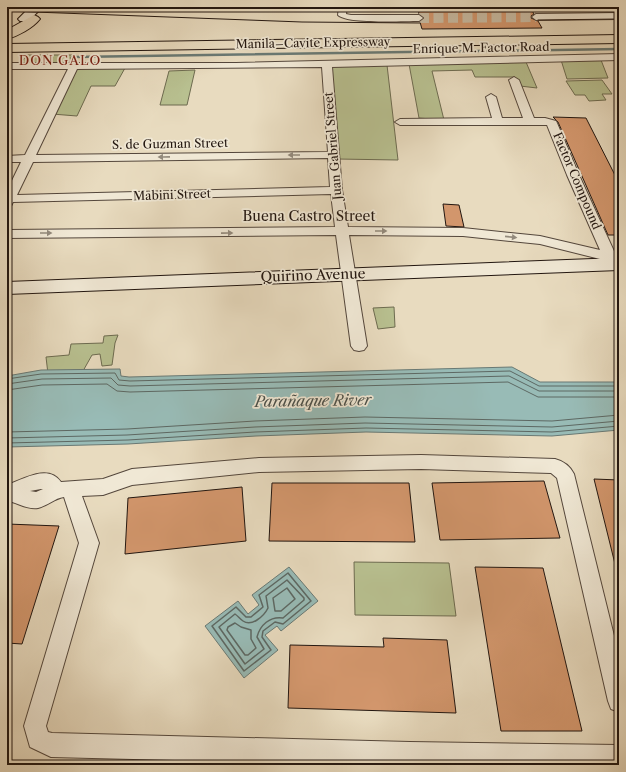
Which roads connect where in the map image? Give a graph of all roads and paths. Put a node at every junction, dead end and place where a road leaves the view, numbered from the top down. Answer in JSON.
{"nodes":[{"id":1,"x":37,"y":7,"type":"edge"},
{"id":2,"x":46,"y":7,"type":"edge"},
{"id":3,"x":343,"y":7,"type":"edge"},
{"id":4,"x":353,"y":7,"type":"edge"},
{"id":5,"x":619,"y":16,"type":"edge"},
{"id":6,"x":536,"y":17,"type":"tunnel mouth"},
{"id":7,"x":352,"y":18,"type":"junction"},
{"id":8,"x":419,"y":18,"type":"tunnel mouth"},
{"id":9,"x":29,"y":19,"type":"junction"},
{"id":10,"x":7,"y":26,"type":"edge"},
{"id":11,"x":619,"y":31,"type":"edge"},
{"id":12,"x":7,"y":35,"type":"edge"},
{"id":13,"x":7,"y":39,"type":"edge"},
{"id":14,"x":619,"y":39,"type":"edge"},
{"id":15,"x":7,"y":48,"type":"edge"},
{"id":16,"x":619,"y":57,"type":"edge"},
{"id":17,"x":327,"y":64,"type":"junction"},
{"id":18,"x":7,"y":66,"type":"edge"},
{"id":19,"x":74,"y":66,"type":"junction"},
{"id":20,"x":514,"y":80,"type":"dead end"},
{"id":21,"x":491,"y":97,"type":"dead end"},
{"id":22,"x":400,"y":122,"type":"dead end"},
{"id":23,"x":498,"y":122,"type":"junction"},
{"id":24,"x":530,"y":122,"type":"junction"},
{"id":25,"x":333,"y":155,"type":"junction"},
{"id":26,"x":7,"y":158,"type":"edge"},
{"id":27,"x":29,"y":159,"type":"junction"},
{"id":28,"x":336,"y":190,"type":"junction"},
{"id":29,"x":8,"y":200,"type":"edge"},
{"id":30,"x":342,"y":231,"type":"junction"},
{"id":31,"x":7,"y":234,"type":"edge"},
{"id":32,"x":614,"y":261,"type":"edge"},
{"id":33,"x":349,"y":274,"type":"junction"},
{"id":34,"x":7,"y":288,"type":"edge"},
{"id":35,"x":359,"y":346,"type":"dead end"},
{"id":36,"x":63,"y":490,"type":"junction"},
{"id":37,"x":10,"y":493,"type":"edge"},
{"id":38,"x":619,"y":701,"type":"edge"},
{"id":39,"x":619,"y":757,"type":"edge"}],
"edges":[{"from":1,"to":9,"type":"main road"},
{"from":2,"to":9,"type":"main road"},
{"from":3,"to":7,"type":"street"},
{"from":4,"to":7,"type":"street"},
{"from":5,"to":6,"type":"street"},
{"from":7,"to":8,"type":"street"},
{"from":9,"to":10,"type":"highway"},
{"from":9,"to":12,"type":"highway"},
{"from":11,"to":13,"type":"highway","name":"Manila–Cavite Expressway"},
{"from":14,"to":15,"type":"highway","name":"Manila–Cavite Expressway"},
{"from":16,"to":17,"type":"street","name":"Enrique M. Factor Road"},
{"from":17,"to":19,"type":"street","name":"Enrique M. Factor Road"},
{"from":17,"to":25,"type":"street","name":"Juan Gabriel Street"},
{"from":18,"to":19,"type":"street","name":"Enrique M. Factor Road"},
{"from":19,"to":27,"type":"street"},
{"from":20,"to":24,"type":"street"},
{"from":21,"to":23,"type":"street"},
{"from":22,"to":23,"type":"street"},
{"from":23,"to":24,"type":"street"},
{"from":24,"to":32,"type":"street","name":"Factor Compound"},
{"from":25,"to":27,"type":"street","name":"S. de Guzman Street","one_way":true},
{"from":25,"to":28,"type":"street","name":"Juan Gabriel Street"},
{"from":26,"to":27,"type":"street","name":"S. de Guzman Street"},
{"from":27,"to":29,"type":"street"},
{"from":28,"to":29,"type":"street","name":"Mabini Street"},
{"from":28,"to":30,"type":"street","name":"Juan Gabriel Street"},
{"from":31,"to":30,"type":"street","name":"Buena Castro Street","one_way":true},
{"from":30,"to":32,"type":"street","name":"Buena Castro Street","one_way":true},
{"from":30,"to":33,"type":"street","name":"Juan Gabriel Street"},
{"from":32,"to":33,"type":"main road","name":"Quirino Avenue"},
{"from":33,"to":34,"type":"main road","name":"Quirino Avenue"},
{"from":33,"to":35,"type":"street","name":"Juan Gabriel Street"},
{"from":36,"to":37,"type":"street"},
{"from":36,"to":38,"type":"street"},
{"from":36,"to":39,"type":"street"}]}
